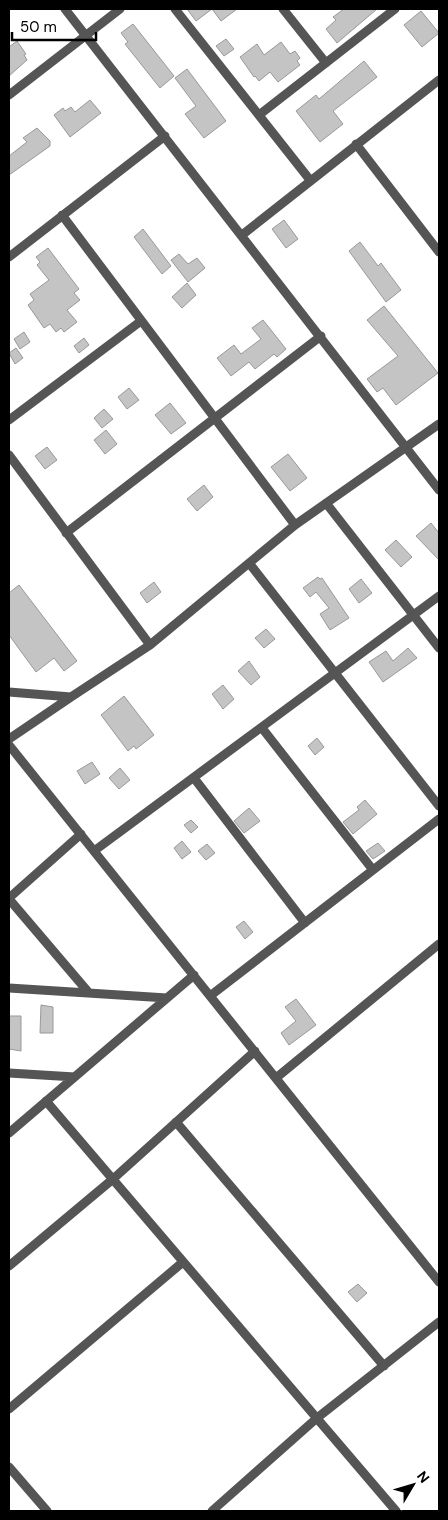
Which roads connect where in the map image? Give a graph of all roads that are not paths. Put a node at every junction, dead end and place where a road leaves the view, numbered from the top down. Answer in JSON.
{"nodes":[{"id":1,"x":65,"y":9,"type":"edge"},
{"id":2,"x":120,"y":9,"type":"edge"},
{"id":3,"x":175,"y":9,"type":"edge"},
{"id":4,"x":283,"y":9,"type":"edge"},
{"id":5,"x":395,"y":9,"type":"edge"},
{"id":6,"x":86,"y":35,"type":"junction"},
{"id":7,"x":326,"y":63,"type":"junction"},
{"id":8,"x":439,"y":80,"type":"edge"},
{"id":9,"x":9,"y":95,"type":"edge"},
{"id":10,"x":259,"y":115,"type":"junction"},
{"id":11,"x":165,"y":136,"type":"junction"},
{"id":12,"x":356,"y":144,"type":"junction"},
{"id":13,"x":310,"y":180,"type":"junction"},
{"id":14,"x":62,"y":215,"type":"junction"},
{"id":15,"x":242,"y":235,"type":"junction"},
{"id":16,"x":439,"y":252,"type":"edge"},
{"id":17,"x":9,"y":257,"type":"edge"},
{"id":18,"x":141,"y":321,"type":"junction"},
{"id":19,"x":321,"y":336,"type":"junction"},
{"id":20,"x":216,"y":418,"type":"junction"},
{"id":21,"x":9,"y":420,"type":"edge"},
{"id":22,"x":439,"y":424,"type":"edge"},
{"id":23,"x":406,"y":448,"type":"junction"},
{"id":24,"x":9,"y":455,"type":"edge"},
{"id":25,"x":439,"y":490,"type":"edge"},
{"id":26,"x":326,"y":504,"type":"junction"},
{"id":27,"x":295,"y":525,"type":"junction"},
{"id":28,"x":66,"y":533,"type":"junction"},
{"id":29,"x":249,"y":564,"type":"junction"},
{"id":30,"x":439,"y":596,"type":"edge"},
{"id":31,"x":413,"y":615,"type":"junction"},
{"id":32,"x":150,"y":645,"type":"junction"},
{"id":33,"x":439,"y":648,"type":"edge"},
{"id":34,"x":336,"y":674,"type":"junction"},
{"id":35,"x":9,"y":692,"type":"edge"},
{"id":36,"x":71,"y":697,"type":"junction"},
{"id":37,"x":262,"y":728,"type":"junction"},
{"id":38,"x":9,"y":739,"type":"edge"},
{"id":39,"x":9,"y":745,"type":"edge"},
{"id":40,"x":194,"y":778,"type":"junction"},
{"id":41,"x":439,"y":806,"type":"edge"},
{"id":42,"x":439,"y":819,"type":"edge"},
{"id":43,"x":81,"y":834,"type":"junction"},
{"id":44,"x":94,"y":851,"type":"junction"},
{"id":45,"x":373,"y":870,"type":"junction"},
{"id":46,"x":9,"y":899,"type":"edge"},
{"id":47,"x":305,"y":923,"type":"junction"},
{"id":48,"x":439,"y":944,"type":"edge"},
{"id":49,"x":194,"y":975,"type":"junction"},
{"id":50,"x":9,"y":988,"type":"edge"},
{"id":51,"x":89,"y":993,"type":"junction"},
{"id":52,"x":210,"y":996,"type":"junction"},
{"id":53,"x":167,"y":998,"type":"junction"},
{"id":54,"x":254,"y":1051,"type":"junction"},
{"id":55,"x":9,"y":1073,"type":"edge"},
{"id":56,"x":75,"y":1077,"type":"junction"},
{"id":57,"x":276,"y":1078,"type":"junction"},
{"id":58,"x":46,"y":1101,"type":"junction"},
{"id":59,"x":176,"y":1122,"type":"junction"},
{"id":60,"x":9,"y":1133,"type":"edge"},
{"id":61,"x":113,"y":1179,"type":"junction"},
{"id":62,"x":184,"y":1262,"type":"junction"},
{"id":63,"x":9,"y":1266,"type":"edge"},
{"id":64,"x":439,"y":1282,"type":"edge"},
{"id":65,"x":439,"y":1322,"type":"edge"},
{"id":66,"x":384,"y":1366,"type":"junction"},
{"id":67,"x":9,"y":1409,"type":"edge"},
{"id":68,"x":317,"y":1418,"type":"junction"},
{"id":69,"x":9,"y":1467,"type":"edge"},
{"id":70,"x":47,"y":1511,"type":"edge"},
{"id":71,"x":212,"y":1511,"type":"edge"},
{"id":72,"x":396,"y":1511,"type":"edge"}],
"edges":[{"from":1,"to":6,"type":"street"},
{"from":2,"to":6,"type":"street"},
{"from":3,"to":10,"type":"street"},
{"from":4,"to":7,"type":"street"},
{"from":5,"to":7,"type":"street"},
{"from":6,"to":9,"type":"street"},
{"from":6,"to":11,"type":"street"},
{"from":7,"to":10,"type":"street"},
{"from":8,"to":12,"type":"street"},
{"from":10,"to":13,"type":"street"},
{"from":11,"to":14,"type":"street"},
{"from":11,"to":15,"type":"street"},
{"from":12,"to":13,"type":"street"},
{"from":12,"to":16,"type":"street"},
{"from":13,"to":15,"type":"street"},
{"from":14,"to":17,"type":"street"},
{"from":14,"to":18,"type":"street"},
{"from":15,"to":19,"type":"street"},
{"from":18,"to":20,"type":"street"},
{"from":18,"to":21,"type":"street"},
{"from":19,"to":20,"type":"street"},
{"from":19,"to":23,"type":"street"},
{"from":20,"to":27,"type":"street"},
{"from":20,"to":28,"type":"street"},
{"from":22,"to":23,"type":"street"},
{"from":23,"to":25,"type":"street"},
{"from":23,"to":26,"type":"street"},
{"from":24,"to":28,"type":"street"},
{"from":26,"to":27,"type":"street"},
{"from":26,"to":31,"type":"street"},
{"from":27,"to":29,"type":"street"},
{"from":28,"to":32,"type":"street"},
{"from":29,"to":32,"type":"street"},
{"from":29,"to":34,"type":"street"},
{"from":30,"to":31,"type":"street"},
{"from":31,"to":33,"type":"street"},
{"from":31,"to":34,"type":"street"},
{"from":32,"to":36,"type":"street"},
{"from":34,"to":37,"type":"street"},
{"from":34,"to":41,"type":"street"},
{"from":35,"to":36,"type":"street"},
{"from":36,"to":38,"type":"street"},
{"from":37,"to":40,"type":"street"},
{"from":37,"to":45,"type":"street"},
{"from":39,"to":43,"type":"street"},
{"from":40,"to":44,"type":"street"},
{"from":40,"to":47,"type":"street"},
{"from":42,"to":45,"type":"street"},
{"from":43,"to":44,"type":"street"},
{"from":43,"to":46,"type":"street"},
{"from":44,"to":49,"type":"street"},
{"from":45,"to":47,"type":"street"},
{"from":46,"to":51,"type":"street"},
{"from":47,"to":52,"type":"street"},
{"from":48,"to":57,"type":"street"},
{"from":49,"to":52,"type":"street"},
{"from":49,"to":53,"type":"street"},
{"from":50,"to":51,"type":"street"},
{"from":51,"to":53,"type":"street"},
{"from":52,"to":54,"type":"street"},
{"from":53,"to":56,"type":"street"},
{"from":54,"to":57,"type":"street"},
{"from":54,"to":59,"type":"street"},
{"from":55,"to":56,"type":"street"},
{"from":56,"to":58,"type":"street"},
{"from":57,"to":64,"type":"street"},
{"from":58,"to":60,"type":"street"},
{"from":58,"to":61,"type":"street"},
{"from":59,"to":61,"type":"street"},
{"from":59,"to":66,"type":"street"},
{"from":61,"to":62,"type":"street"},
{"from":61,"to":63,"type":"street"},
{"from":62,"to":67,"type":"street"},
{"from":62,"to":68,"type":"street"},
{"from":65,"to":66,"type":"street"},
{"from":66,"to":68,"type":"street"},
{"from":68,"to":71,"type":"street"},
{"from":68,"to":72,"type":"street"},
{"from":69,"to":70,"type":"street"}]}
